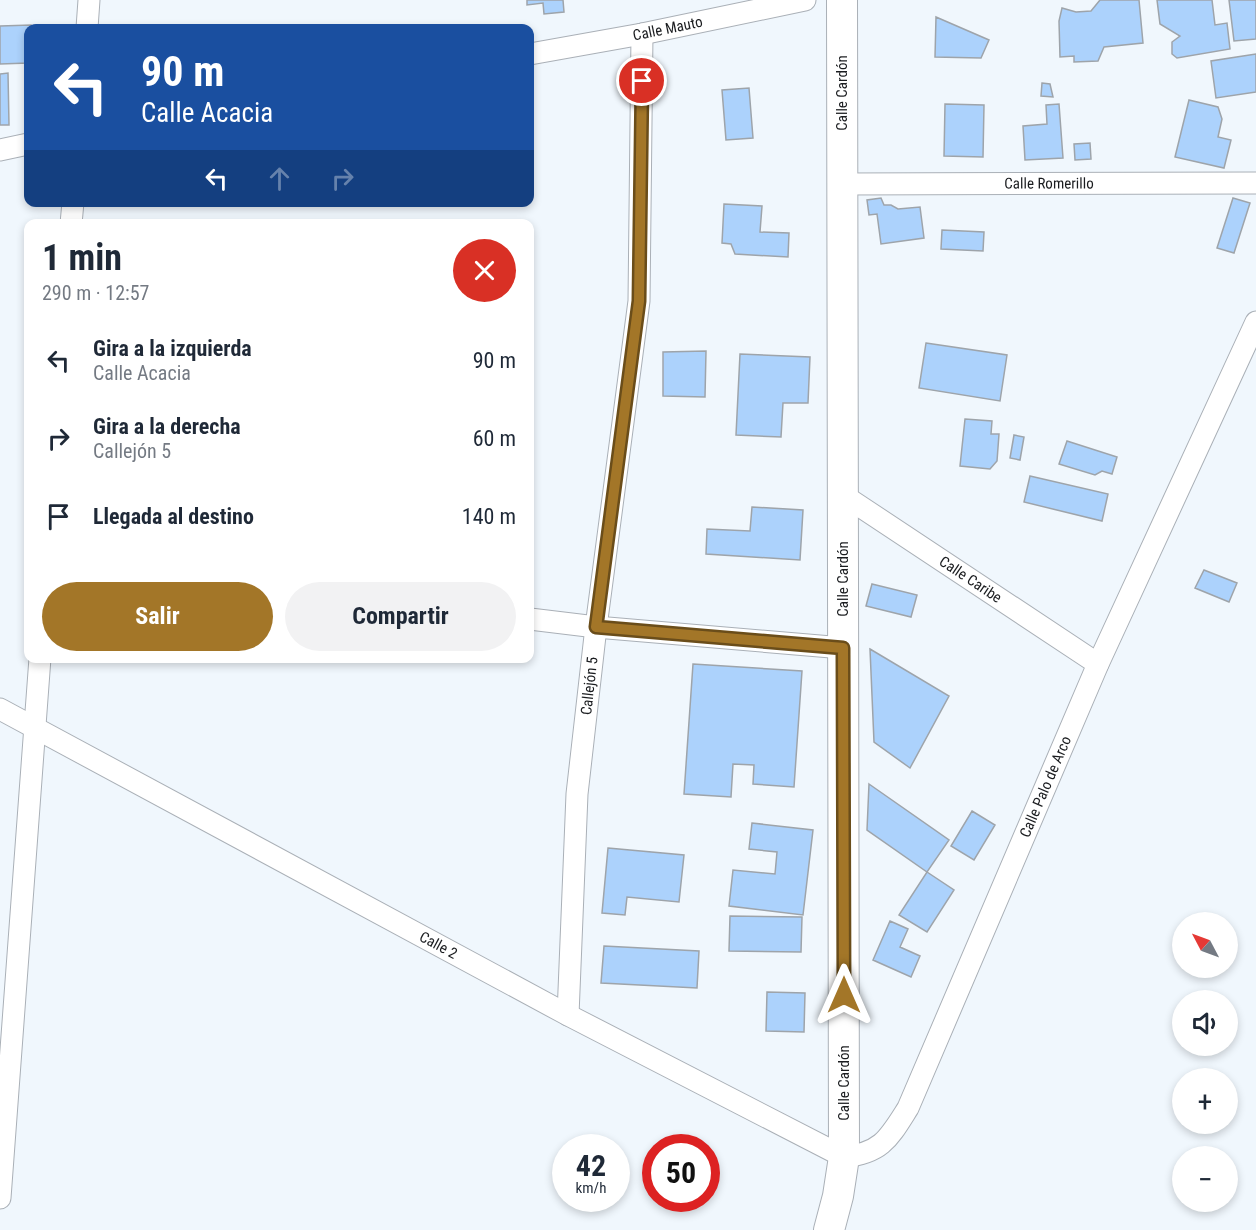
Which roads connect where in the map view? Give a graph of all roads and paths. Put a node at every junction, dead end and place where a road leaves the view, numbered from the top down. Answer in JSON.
{"nodes":[{"id":1,"x":89,"y":0,"type":"edge"},
{"id":2,"x":805,"y":0,"type":"edge"},
{"id":3,"x":842,"y":0,"type":"edge"},
{"id":4,"x":87,"y":24,"type":"edge"},
{"id":5,"x":642,"y":34,"type":"junction"},
{"id":6,"x":534,"y":53,"type":"edge"},
{"id":7,"x":24,"y":145,"type":"edge"},
{"id":8,"x":0,"y":150,"type":"edge"},
{"id":9,"x":1256,"y":183,"type":"edge"},
{"id":10,"x":842,"y":184,"type":"junction"},
{"id":11,"x":1256,"y":322,"type":"edge"},
{"id":12,"x":843,"y":495,"type":"junction"},
{"id":13,"x":534,"y":619,"type":"edge"},
{"id":14,"x":596,"y":627,"type":"junction"},
{"id":15,"x":843,"y":648,"type":"junction"},
{"id":16,"x":40,"y":663,"type":"edge"},
{"id":17,"x":1098,"y":664,"type":"junction"},
{"id":18,"x":0,"y":709,"type":"edge"},
{"id":19,"x":34,"y":728,"type":"junction"},
{"id":20,"x":568,"y":1016,"type":"junction"},
{"id":21,"x":844,"y":1157,"type":"junction"},
{"id":22,"x":0,"y":1198,"type":"edge"},
{"id":23,"x":829,"y":1230,"type":"edge"}],
"edges":[{"from":1,"to":4,"type":"street"},
{"from":2,"to":5,"type":"street","name":"Calle Mauto"},
{"from":3,"to":10,"type":"main road","name":"Calle Cardón"},
{"from":5,"to":6,"type":"street","name":"Calle Mauto"},
{"from":5,"to":14,"type":"street","name":"Callejón 5"},
{"from":7,"to":8,"type":"street"},
{"from":9,"to":10,"type":"street","name":"Calle Romerillo"},
{"from":10,"to":12,"type":"main road","name":"Calle Cardón"},
{"from":11,"to":17,"type":"street","name":"Calle Palo de Arco"},
{"from":12,"to":15,"type":"main road","name":"Calle Cardón"},
{"from":12,"to":17,"type":"street","name":"Calle Caribe"},
{"from":13,"to":14,"type":"street"},
{"from":14,"to":15,"type":"street"},
{"from":14,"to":20,"type":"street","name":"Callejón 5"},
{"from":15,"to":21,"type":"main road","name":"Calle Cardón"},
{"from":16,"to":19,"type":"street"},
{"from":17,"to":21,"type":"street","name":"Calle Palo de Arco"},
{"from":18,"to":19,"type":"street","name":"Calle 2"},
{"from":19,"to":20,"type":"street","name":"Calle 2"},
{"from":19,"to":22,"type":"street"},
{"from":20,"to":21,"type":"street","name":"Calle 2"},
{"from":21,"to":23,"type":"main road"}]}
